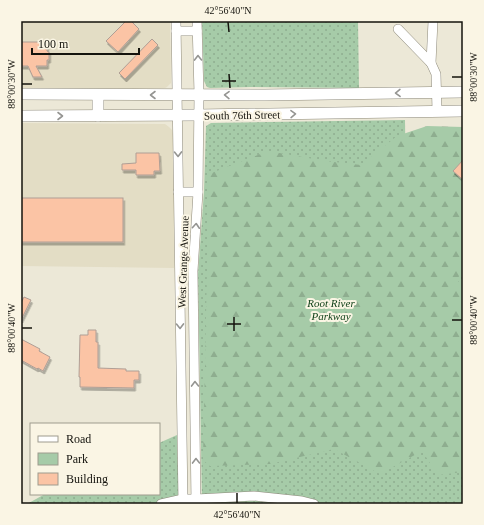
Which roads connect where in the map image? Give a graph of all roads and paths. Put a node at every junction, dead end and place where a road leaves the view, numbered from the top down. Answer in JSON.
{"nodes":[{"id":1,"x":176,"y":21,"type":"edge"},
{"id":2,"x":197,"y":21,"type":"edge"},
{"id":3,"x":433,"y":21,"type":"edge"},
{"id":4,"x":398,"y":29,"type":"dead end"},
{"id":5,"x":176,"y":31,"type":"junction"},
{"id":6,"x":198,"y":31,"type":"junction"},
{"id":7,"x":431,"y":63,"type":"junction"},
{"id":8,"x":437,"y":92,"type":"junction"},
{"id":9,"x":463,"y":92,"type":"edge"},
{"id":10,"x":21,"y":94,"type":"edge"},
{"id":11,"x":98,"y":94,"type":"junction"},
{"id":12,"x":199,"y":94,"type":"junction"},
{"id":13,"x":177,"y":95,"type":"junction"},
{"id":14,"x":265,"y":95,"type":"junction"},
{"id":15,"x":437,"y":111,"type":"junction"},
{"id":16,"x":463,"y":111,"type":"edge"},
{"id":17,"x":266,"y":114,"type":"junction"},
{"id":18,"x":198,"y":115,"type":"junction"},
{"id":19,"x":21,"y":116,"type":"edge"},
{"id":20,"x":98,"y":116,"type":"junction"},
{"id":21,"x":177,"y":116,"type":"junction"},
{"id":22,"x":178,"y":192,"type":"junction"},
{"id":23,"x":198,"y":192,"type":"junction"},
{"id":24,"x":183,"y":501,"type":"edge"},
{"id":25,"x":196,"y":502,"type":"edge"},
{"id":26,"x":161,"y":504,"type":"edge"},
{"id":27,"x":314,"y":504,"type":"edge"}],
"edges":[{"from":1,"to":5,"type":"street","name":"West Grange Avenue"},
{"from":2,"to":6,"type":"street","name":"West Grange Avenue"},
{"from":3,"to":7,"type":"street"},
{"from":4,"to":7,"type":"street"},
{"from":5,"to":6,"type":"street"},
{"from":5,"to":13,"type":"street","name":"West Grange Avenue"},
{"from":12,"to":6,"type":"street","name":"West Grange Avenue","one_way":true},
{"from":7,"to":8,"type":"street"},
{"from":8,"to":9,"type":"main road","name":"South 76th Street"},
{"from":8,"to":14,"type":"main road","name":"South 76th Street","one_way":true},
{"from":8,"to":15,"type":"street"},
{"from":10,"to":11,"type":"main road","name":"South 76th Street"},
{"from":13,"to":11,"type":"main road","name":"South 76th Street","one_way":true},
{"from":11,"to":20,"type":"main road"},
{"from":12,"to":13,"type":"main road","name":"South 76th Street"},
{"from":14,"to":12,"type":"main road","name":"South 76th Street","one_way":true},
{"from":12,"to":18,"type":"street","name":"West Grange Avenue"},
{"from":13,"to":21,"type":"street","name":"West Grange Avenue"},
{"from":14,"to":17,"type":"main road"},
{"from":15,"to":16,"type":"main road","name":"South 76th Street"},
{"from":17,"to":15,"type":"main road","name":"South 76th Street","one_way":true},
{"from":17,"to":18,"type":"main road","name":"South 76th Street"},
{"from":18,"to":21,"type":"main road","name":"South 76th Street"},
{"from":18,"to":23,"type":"street","name":"West Grange Avenue"},
{"from":19,"to":20,"type":"main road","name":"South 76th Street","one_way":true},
{"from":20,"to":21,"type":"main road","name":"South 76th Street"},
{"from":21,"to":22,"type":"street","name":"West Grange Avenue","one_way":true},
{"from":22,"to":23,"type":"street"},
{"from":22,"to":24,"type":"street","name":"West Grange Avenue","one_way":true},
{"from":25,"to":23,"type":"street","name":"West Grange Avenue","one_way":true},
{"from":24,"to":25,"type":"street"},
{"from":24,"to":26,"type":"street"},
{"from":25,"to":27,"type":"street"}]}
